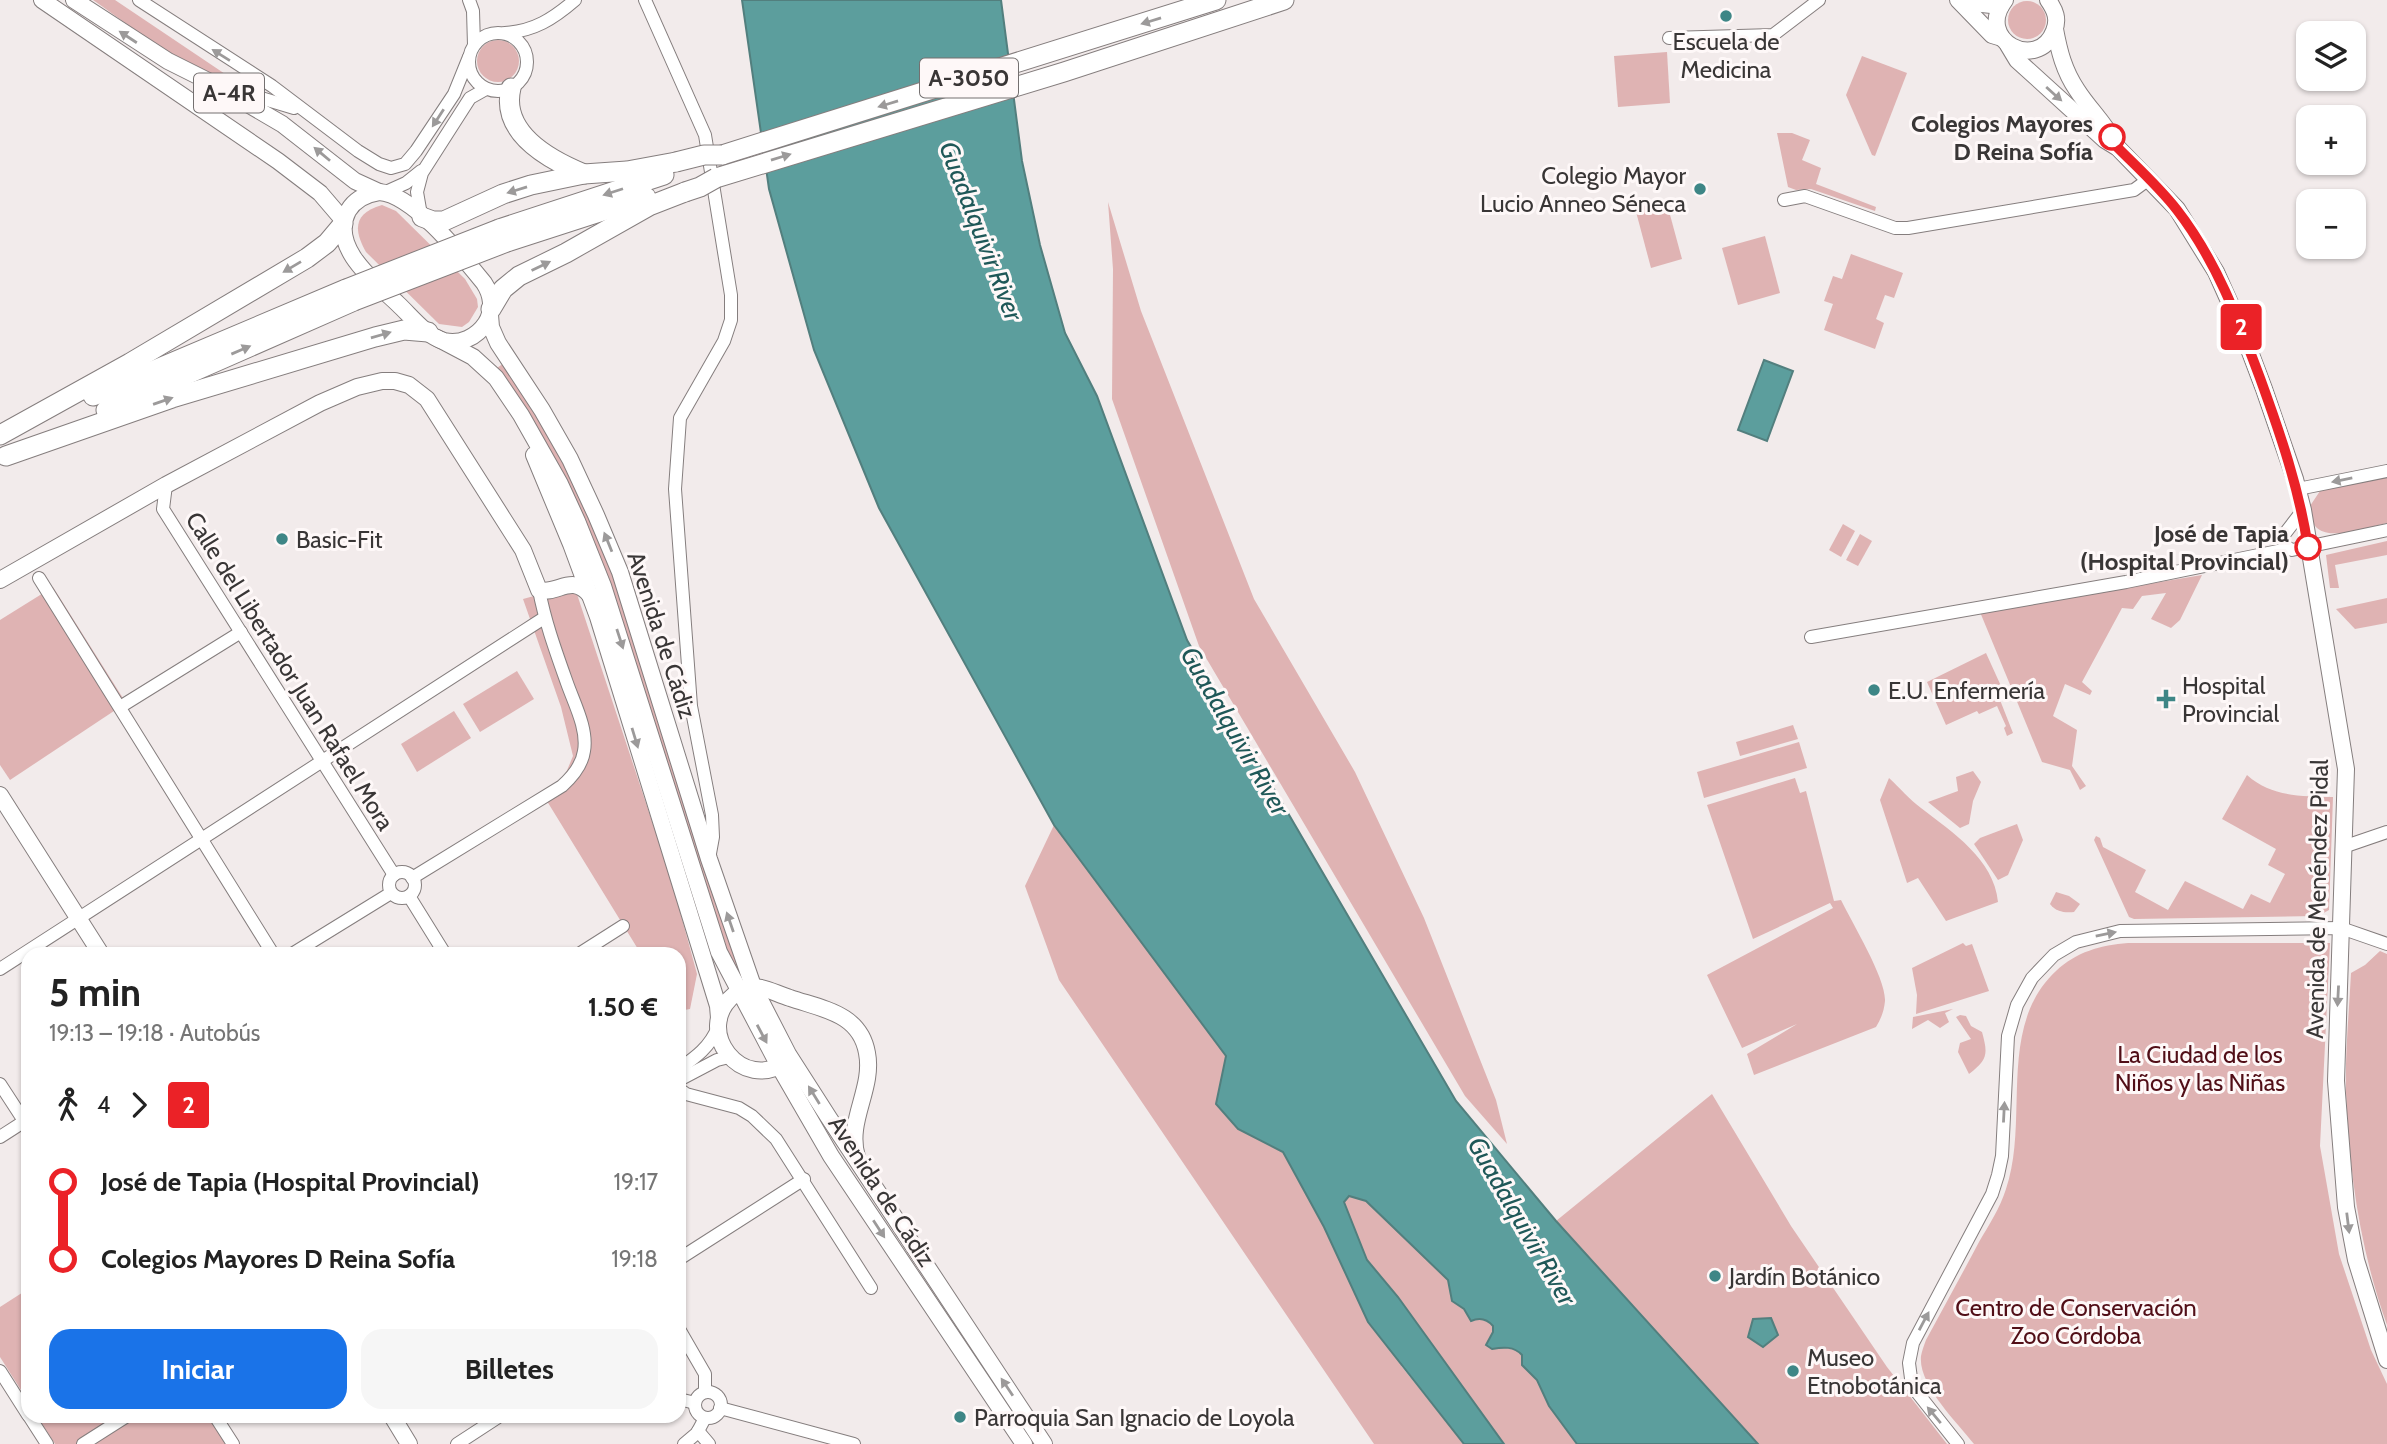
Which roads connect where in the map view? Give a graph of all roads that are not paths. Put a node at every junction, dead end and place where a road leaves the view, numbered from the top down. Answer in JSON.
{"nodes":[{"id":1,"x":42,"y":0,"type":"edge"},
{"id":2,"x":74,"y":0,"type":"edge"},
{"id":3,"x":80,"y":0,"type":"edge"},
{"id":4,"x":139,"y":0,"type":"edge"},
{"id":5,"x":575,"y":0,"type":"edge"},
{"id":6,"x":645,"y":0,"type":"edge"},
{"id":7,"x":1216,"y":0,"type":"edge"},
{"id":8,"x":1284,"y":0,"type":"edge"},
{"id":9,"x":1819,"y":0,"type":"edge"},
{"id":10,"x":1958,"y":0,"type":"edge"},
{"id":11,"x":1975,"y":0,"type":"edge"},
{"id":12,"x":2048,"y":0,"type":"edge"},
{"id":13,"x":2060,"y":0,"type":"edge"},
{"id":14,"x":2003,"y":3,"type":"edge"},
{"id":15,"x":471,"y":6,"type":"edge"},
{"id":16,"x":96,"y":15,"type":"junction"},
{"id":17,"x":2056,"y":24,"type":"junction"},
{"id":18,"x":539,"y":26,"type":"junction"},
{"id":19,"x":501,"y":33,"type":"junction"},
{"id":20,"x":1669,"y":38,"type":"dead end"},
{"id":21,"x":2005,"y":41,"type":"junction"},
{"id":22,"x":471,"y":51,"type":"junction"},
{"id":23,"x":526,"y":54,"type":"junction"},
{"id":24,"x":473,"y":78,"type":"junction"},
{"id":25,"x":210,"y":82,"type":"junction"},
{"id":26,"x":511,"y":88,"type":"junction"},
{"id":27,"x":486,"y":89,"type":"junction"},
{"id":28,"x":470,"y":98,"type":"junction"},
{"id":29,"x":313,"y":118,"type":"junction"},
{"id":30,"x":2118,"y":148,"type":"junction"},
{"id":31,"x":428,"y":162,"type":"junction"},
{"id":32,"x":584,"y":174,"type":"junction"},
{"id":33,"x":680,"y":177,"type":"junction"},
{"id":34,"x":2148,"y":179,"type":"junction"},
{"id":35,"x":382,"y":192,"type":"junction"},
{"id":36,"x":1784,"y":200,"type":"dead end"},
{"id":37,"x":422,"y":216,"type":"junction"},
{"id":38,"x":344,"y":222,"type":"junction"},
{"id":39,"x":351,"y":295,"type":"junction"},
{"id":40,"x":490,"y":312,"type":"junction"},
{"id":41,"x":432,"y":335,"type":"junction"},
{"id":42,"x":496,"y":378,"type":"junction"},
{"id":43,"x":0,"y":435,"type":"edge"},
{"id":44,"x":3,"y":458,"type":"edge"},
{"id":45,"x":2387,"y":471,"type":"edge"},
{"id":46,"x":166,"y":485,"type":"junction"},
{"id":47,"x":2298,"y":489,"type":"junction"},
{"id":48,"x":2303,"y":510,"type":"junction"},
{"id":49,"x":2387,"y":530,"type":"edge"},
{"id":50,"x":571,"y":544,"type":"junction"},
{"id":51,"x":2308,"y":547,"type":"junction"},
{"id":52,"x":2288,"y":549,"type":"junction"},
{"id":53,"x":40,"y":578,"type":"dead end"},
{"id":54,"x":0,"y":580,"type":"edge"},
{"id":55,"x":545,"y":587,"type":"junction"},
{"id":56,"x":590,"y":595,"type":"junction"},
{"id":57,"x":546,"y":622,"type":"junction"},
{"id":58,"x":241,"y":632,"type":"junction"},
{"id":59,"x":1811,"y":637,"type":"dead end"},
{"id":60,"x":120,"y":707,"type":"junction"},
{"id":61,"x":322,"y":761,"type":"junction"},
{"id":62,"x":644,"y":766,"type":"junction"},
{"id":63,"x":0,"y":795,"type":"edge"},
{"id":64,"x":678,"y":821,"type":"junction"},
{"id":65,"x":2387,"y":832,"type":"edge"},
{"id":66,"x":202,"y":839,"type":"junction"},
{"id":67,"x":2343,"y":847,"type":"junction"},
{"id":68,"x":709,"y":859,"type":"junction"},
{"id":69,"x":394,"y":875,"type":"junction"},
{"id":70,"x":412,"y":878,"type":"junction"},
{"id":71,"x":391,"y":892,"type":"junction"},
{"id":72,"x":409,"y":896,"type":"junction"},
{"id":73,"x":79,"y":918,"type":"junction"},
{"id":74,"x":623,"y":926,"type":"dead end"},
{"id":75,"x":2340,"y":928,"type":"junction"},
{"id":76,"x":2387,"y":944,"type":"edge"},
{"id":77,"x":34,"y":947,"type":"edge"},
{"id":78,"x":97,"y":947,"type":"edge"},
{"id":79,"x":269,"y":947,"type":"edge"},
{"id":80,"x":303,"y":947,"type":"edge"},
{"id":81,"x":441,"y":947,"type":"edge"},
{"id":82,"x":590,"y":947,"type":"edge"},
{"id":83,"x":719,"y":952,"type":"junction"},
{"id":84,"x":21,"y":955,"type":"edge"},
{"id":85,"x":0,"y":969,"type":"edge"},
{"id":86,"x":746,"y":989,"type":"junction"},
{"id":87,"x":721,"y":1016,"type":"junction"},
{"id":88,"x":729,"y":1057,"type":"junction"},
{"id":89,"x":783,"y":1060,"type":"junction"},
{"id":90,"x":686,"y":1064,"type":"edge"},
{"id":91,"x":751,"y":1069,"type":"junction"},
{"id":92,"x":686,"y":1076,"type":"edge"},
{"id":93,"x":0,"y":1084,"type":"edge"},
{"id":94,"x":686,"y":1094,"type":"edge"},
{"id":95,"x":800,"y":1103,"type":"junction"},
{"id":96,"x":21,"y":1114,"type":"edge"},
{"id":97,"x":21,"y":1126,"type":"edge"},
{"id":98,"x":0,"y":1137,"type":"edge"},
{"id":99,"x":860,"y":1166,"type":"junction"},
{"id":100,"x":804,"y":1179,"type":"junction"},
{"id":101,"x":686,"y":1255,"type":"edge"},
{"id":102,"x":871,"y":1288,"type":"dead end"},
{"id":103,"x":686,"y":1341,"type":"edge"},
{"id":104,"x":2387,"y":1360,"type":"edge"},
{"id":105,"x":0,"y":1371,"type":"edge"},
{"id":106,"x":705,"y":1392,"type":"junction"},
{"id":107,"x":686,"y":1401,"type":"edge"},
{"id":108,"x":695,"y":1403,"type":"junction"},
{"id":109,"x":21,"y":1404,"type":"edge"},
{"id":110,"x":720,"y":1408,"type":"junction"},
{"id":111,"x":705,"y":1418,"type":"junction"},
{"id":112,"x":33,"y":1423,"type":"edge"},
{"id":113,"x":116,"y":1423,"type":"edge"},
{"id":114,"x":220,"y":1423,"type":"edge"},
{"id":115,"x":394,"y":1423,"type":"edge"},
{"id":116,"x":489,"y":1423,"type":"edge"},
{"id":117,"x":698,"y":1431,"type":"junction"},
{"id":118,"x":404,"y":1442,"type":"edge"},
{"id":119,"x":47,"y":1444,"type":"edge"},
{"id":120,"x":83,"y":1444,"type":"edge"},
{"id":121,"x":233,"y":1444,"type":"edge"},
{"id":122,"x":457,"y":1444,"type":"edge"},
{"id":123,"x":684,"y":1444,"type":"edge"},
{"id":124,"x":709,"y":1444,"type":"edge"},
{"id":125,"x":854,"y":1444,"type":"edge"},
{"id":126,"x":1024,"y":1444,"type":"edge"},
{"id":127,"x":1044,"y":1444,"type":"edge"},
{"id":128,"x":1958,"y":1444,"type":"edge"}],
"edges":[{"from":1,"to":38,"type":"main road","number":"A-4R"},
{"from":2,"to":16,"type":"main road","number":"A-4R"},
{"from":3,"to":16,"type":"street"},
{"from":29,"to":4,"type":"street","one_way":true},
{"from":5,"to":18,"type":"street"},
{"from":6,"to":68,"type":"street"},
{"from":7,"to":33,"type":"highway","number":"A-3050","one_way":true},
{"from":33,"to":8,"type":"highway","number":"A-3050","one_way":true},
{"from":9,"to":20,"type":"street"},
{"from":10,"to":21,"type":"main road","name":"Avenida de Menéndez Pidal"},
{"from":11,"to":14,"type":"main road"},
{"from":12,"to":17,"type":"main road","name":"Avenida de Menéndez Pidal"},
{"from":13,"to":17,"type":"street"},
{"from":14,"to":21,"type":"main road"},
{"from":15,"to":19,"type":"street"},
{"from":15,"to":22,"type":"street"},
{"from":25,"to":16,"type":"main road","number":"A-4R","one_way":true},
{"from":17,"to":21,"type":"main road"},
{"from":17,"to":30,"type":"main road","name":"Avenida de Menéndez Pidal"},
{"from":18,"to":19,"type":"street"},
{"from":18,"to":23,"type":"street"},
{"from":19,"to":22,"type":"street"},
{"from":19,"to":23,"type":"street"},
{"from":21,"to":30,"type":"main road","name":"Avenida de Menéndez Pidal","one_way":true},
{"from":22,"to":24,"type":"street"},
{"from":22,"to":29,"type":"street","one_way":true},
{"from":23,"to":26,"type":"street"},
{"from":24,"to":27,"type":"street"},
{"from":24,"to":28,"type":"street"},
{"from":25,"to":29,"type":"street"},
{"from":35,"to":25,"type":"main road","number":"A-4R","one_way":true},
{"from":26,"to":27,"type":"street"},
{"from":26,"to":32,"type":"highway"},
{"from":27,"to":28,"type":"street"},
{"from":28,"to":31,"type":"street"},
{"from":30,"to":34,"type":"main road","name":"Avenida de Menéndez Pidal"},
{"from":31,"to":35,"type":"street"},
{"from":31,"to":37,"type":"street"},
{"from":32,"to":33,"type":"highway"},
{"from":32,"to":37,"type":"highway","one_way":true},
{"from":33,"to":39,"type":"highway","bridge":true},
{"from":40,"to":33,"type":"highway","one_way":true},
{"from":34,"to":36,"type":"street"},
{"from":34,"to":47,"type":"main road","name":"Avenida de Menéndez Pidal"},
{"from":35,"to":37,"type":"main road","name":"Avenida de Cádiz"},
{"from":35,"to":38,"type":"main road"},
{"from":37,"to":40,"type":"main road","name":"Avenida de Cádiz"},
{"from":38,"to":41,"type":"main road","name":"Avenida de Cádiz"},
{"from":38,"to":43,"type":"highway","one_way":true},
{"from":39,"to":43,"type":"highway"},
{"from":44,"to":39,"type":"highway","one_way":true},
{"from":40,"to":41,"type":"main road"},
{"from":68,"to":40,"type":"main road","name":"Avenida de Cádiz","one_way":true},
{"from":41,"to":42,"type":"main road","name":"Avenida de Cádiz"},
{"from":44,"to":41,"type":"highway","one_way":true},
{"from":42,"to":50,"type":"main road","name":"Avenida de Cádiz"},
{"from":42,"to":64,"type":"main road","name":"Avenida de Cádiz","one_way":true},
{"from":45,"to":47,"type":"street","one_way":true},
{"from":46,"to":54,"type":"main road"},
{"from":46,"to":55,"type":"main road"},
{"from":46,"to":58,"type":"street","name":"Calle del Libertador Juan Rafael Mora"},
{"from":47,"to":48,"type":"main road","name":"Avenida de Menéndez Pidal"},
{"from":48,"to":51,"type":"main road","name":"Avenida de Menéndez Pidal"},
{"from":48,"to":52,"type":"street"},
{"from":49,"to":51,"type":"street"},
{"from":50,"to":55,"type":"main road"},
{"from":50,"to":56,"type":"main road","name":"Avenida de Cádiz"},
{"from":51,"to":52,"type":"street"},
{"from":51,"to":67,"type":"main road","name":"Avenida de Menéndez Pidal"},
{"from":52,"to":59,"type":"street"},
{"from":53,"to":60,"type":"street"},
{"from":55,"to":56,"type":"main road"},
{"from":55,"to":57,"type":"street"},
{"from":56,"to":62,"type":"main road","name":"Avenida de Cádiz","one_way":true},
{"from":57,"to":61,"type":"street"},
{"from":57,"to":70,"type":"street"},
{"from":58,"to":60,"type":"street"},
{"from":58,"to":61,"type":"street","name":"Calle del Libertador Juan Rafael Mora"},
{"from":60,"to":66,"type":"street"},
{"from":61,"to":66,"type":"street"},
{"from":61,"to":69,"type":"street","name":"Calle del Libertador Juan Rafael Mora"},
{"from":62,"to":64,"type":"main road","name":"Avenida de Cádiz"},
{"from":62,"to":87,"type":"main road","name":"Avenida de Cádiz"},
{"from":63,"to":73,"type":"main road"},
{"from":64,"to":83,"type":"main road","name":"Avenida de Cádiz"},
{"from":65,"to":67,"type":"street"},
{"from":66,"to":73,"type":"street"},
{"from":66,"to":79,"type":"street"},
{"from":67,"to":75,"type":"main road","name":"Avenida de Menéndez Pidal"},
{"from":86,"to":68,"type":"main road","name":"Avenida de Cádiz","one_way":true},
{"from":69,"to":70,"type":"street"},
{"from":69,"to":71,"type":"street"},
{"from":70,"to":72,"type":"street"},
{"from":71,"to":72,"type":"street"},
{"from":71,"to":80,"type":"street"},
{"from":72,"to":81,"type":"street"},
{"from":73,"to":77,"type":"street"},
{"from":73,"to":78,"type":"main road"},
{"from":74,"to":82,"type":"street"},
{"from":75,"to":76,"type":"street"},
{"from":75,"to":104,"type":"main road","name":"Avenida de Menéndez Pidal","one_way":true},
{"from":128,"to":75,"type":"street","one_way":true},
{"from":83,"to":86,"type":"main road","name":"Avenida de Cádiz"},
{"from":83,"to":87,"type":"main road","name":"Avenida de Cádiz"},
{"from":84,"to":85,"type":"street"},
{"from":86,"to":87,"type":"main road"},
{"from":86,"to":89,"type":"main road","name":"Avenida de Cádiz"},
{"from":86,"to":99,"type":"main road","name":"Avenida de Cádiz"},
{"from":87,"to":88,"type":"main road"},
{"from":87,"to":90,"type":"street"},
{"from":88,"to":91,"type":"main road"},
{"from":88,"to":92,"type":"street"},
{"from":89,"to":91,"type":"main road"},
{"from":89,"to":95,"type":"main road","name":"Avenida de Cádiz"},
{"from":99,"to":89,"type":"main road","name":"Avenida de Cádiz","one_way":true},
{"from":91,"to":95,"type":"main road"},
{"from":93,"to":96,"type":"street"},
{"from":94,"to":100,"type":"street"},
{"from":95,"to":126,"type":"main road","name":"Avenida de Cádiz","one_way":true},
{"from":97,"to":98,"type":"street"},
{"from":127,"to":99,"type":"main road","name":"Avenida de Cádiz","one_way":true},
{"from":100,"to":101,"type":"street"},
{"from":100,"to":102,"type":"street"},
{"from":103,"to":106,"type":"street"},
{"from":105,"to":109,"type":"street"},
{"from":106,"to":108,"type":"street"},
{"from":106,"to":110,"type":"street"},
{"from":107,"to":108,"type":"street"},
{"from":108,"to":111,"type":"street"},
{"from":110,"to":111,"type":"street"},
{"from":110,"to":125,"type":"street"},
{"from":111,"to":117,"type":"street"},
{"from":112,"to":119,"type":"street"},
{"from":113,"to":120,"type":"street"},
{"from":114,"to":121,"type":"street"},
{"from":115,"to":118,"type":"main road"},
{"from":116,"to":122,"type":"street"},
{"from":117,"to":123,"type":"street"},
{"from":117,"to":124,"type":"street"}]}
